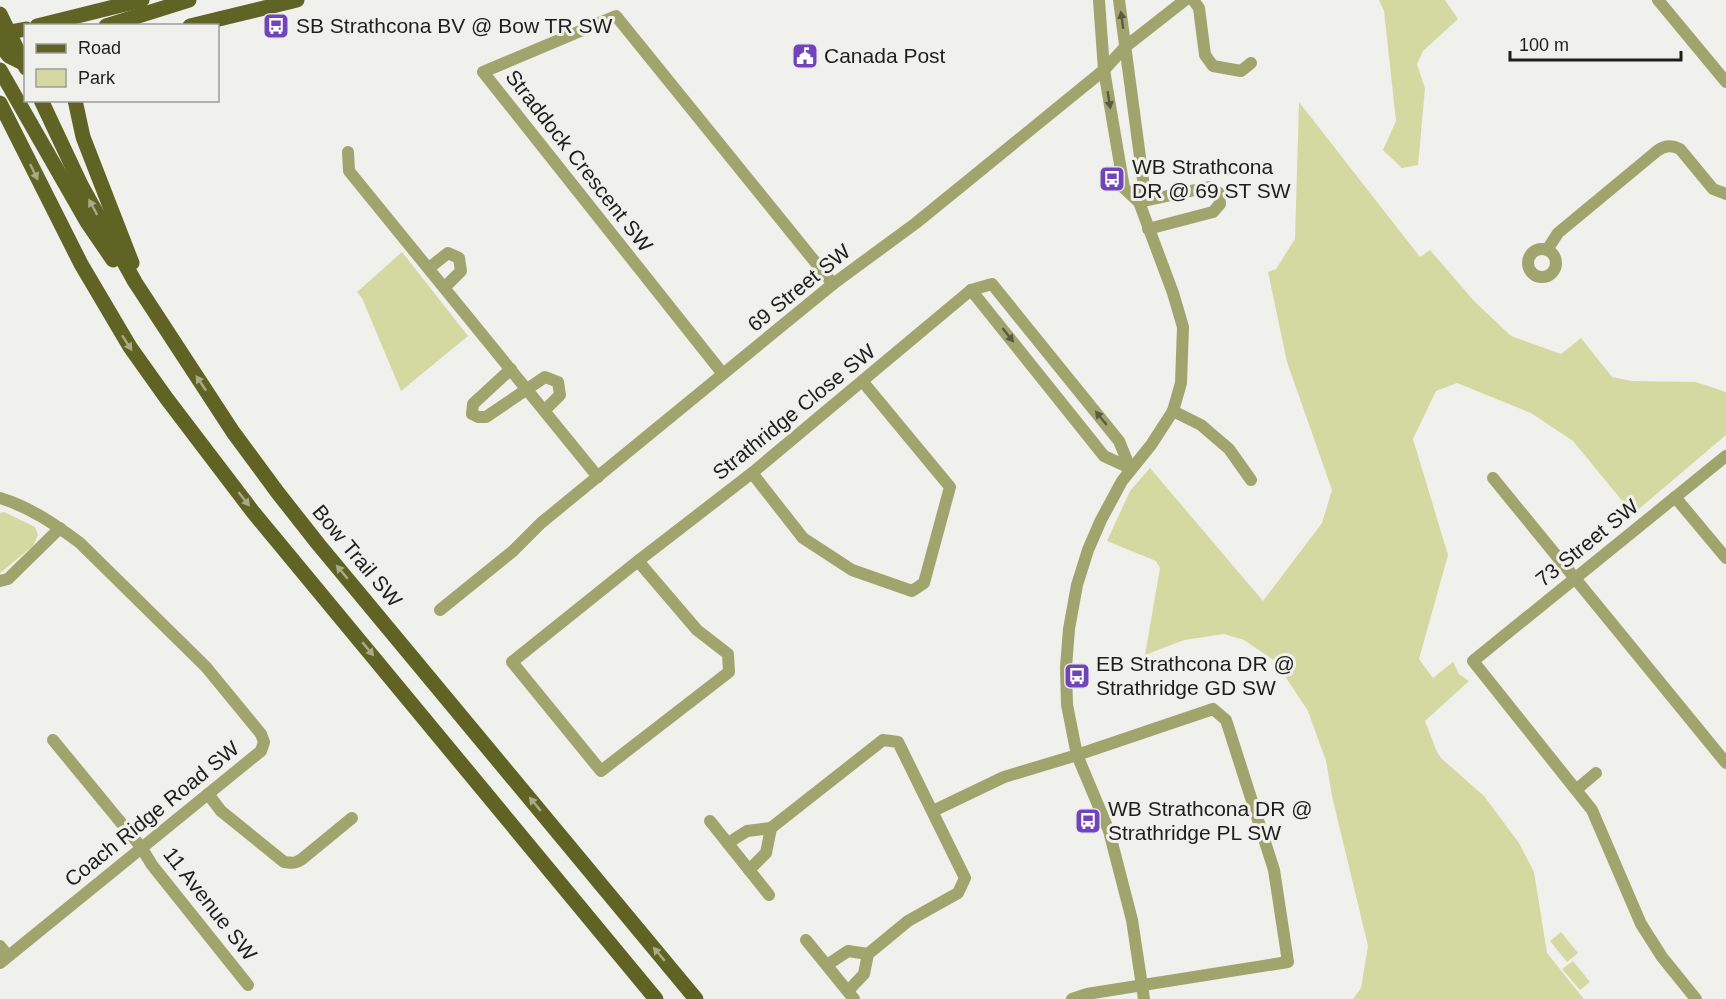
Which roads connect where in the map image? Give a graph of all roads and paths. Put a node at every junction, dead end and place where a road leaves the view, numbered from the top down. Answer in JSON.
{"nodes":[{"id":1,"x":88,"y":0,"type":"edge"},
{"id":2,"x":142,"y":0,"type":"edge"},
{"id":3,"x":189,"y":0,"type":"edge"},
{"id":4,"x":297,"y":0,"type":"edge"},
{"id":5,"x":1099,"y":0,"type":"edge"},
{"id":6,"x":1119,"y":0,"type":"edge"},
{"id":7,"x":1185,"y":0,"type":"edge"},
{"id":8,"x":1193,"y":0,"type":"edge"},
{"id":9,"x":1658,"y":0,"type":"edge"},
{"id":10,"x":116,"y":5,"type":"junction"},
{"id":11,"x":0,"y":14,"type":"edge"},
{"id":12,"x":45,"y":24,"type":"edge"},
{"id":13,"x":112,"y":24,"type":"edge"},
{"id":14,"x":198,"y":24,"type":"edge"},
{"id":15,"x":24,"y":31,"type":"edge"},
{"id":16,"x":1125,"y":47,"type":"junction"},
{"id":17,"x":10,"y":54,"type":"edge"},
{"id":18,"x":1251,"y":63,"type":"dead end"},
{"id":19,"x":1104,"y":70,"type":"junction"},
{"id":20,"x":1726,"y":82,"type":"edge"},
{"id":21,"x":24,"y":83,"type":"edge"},
{"id":22,"x":33,"y":102,"type":"edge"},
{"id":23,"x":42,"y":102,"type":"edge"},
{"id":24,"x":75,"y":102,"type":"edge"},
{"id":25,"x":0,"y":103,"type":"edge"},
{"id":26,"x":4,"y":115,"type":"edge"},
{"id":27,"x":348,"y":152,"type":"dead end"},
{"id":28,"x":1726,"y":194,"type":"edge"},
{"id":29,"x":1139,"y":202,"type":"junction"},
{"id":30,"x":1148,"y":229,"type":"junction"},
{"id":31,"x":1547,"y":250,"type":"dead end"},
{"id":32,"x":429,"y":268,"type":"junction"},
{"id":33,"x":833,"y":284,"type":"junction"},
{"id":34,"x":445,"y":287,"type":"junction"},
{"id":35,"x":971,"y":290,"type":"junction"},
{"id":36,"x":143,"y":294,"type":"junction"},
{"id":37,"x":511,"y":369,"type":"junction"},
{"id":38,"x":723,"y":374,"type":"junction"},
{"id":39,"x":863,"y":382,"type":"junction"},
{"id":40,"x":527,"y":389,"type":"junction"},
{"id":41,"x":544,"y":410,"type":"junction"},
{"id":42,"x":1173,"y":411,"type":"junction"},
{"id":43,"x":1726,"y":456,"type":"edge"},
{"id":44,"x":1130,"y":468,"type":"junction"},
{"id":45,"x":752,"y":473,"type":"junction"},
{"id":46,"x":598,"y":477,"type":"junction"},
{"id":47,"x":1493,"y":478,"type":"dead end"},
{"id":48,"x":1251,"y":480,"type":"dead end"},
{"id":49,"x":1675,"y":497,"type":"junction"},
{"id":50,"x":0,"y":498,"type":"edge"},
{"id":51,"x":60,"y":528,"type":"junction"},
{"id":52,"x":1726,"y":558,"type":"edge"},
{"id":53,"x":638,"y":561,"type":"junction"},
{"id":54,"x":1575,"y":578,"type":"junction"},
{"id":55,"x":0,"y":581,"type":"edge"},
{"id":56,"x":440,"y":610,"type":"dead end"},
{"id":57,"x":52,"y":740,"type":"dead end"},
{"id":58,"x":1077,"y":754,"type":"junction"},
{"id":59,"x":1726,"y":764,"type":"edge"},
{"id":60,"x":1596,"y":773,"type":"dead end"},
{"id":61,"x":1577,"y":789,"type":"junction"},
{"id":62,"x":208,"y":794,"type":"junction"},
{"id":63,"x":933,"y":811,"type":"junction"},
{"id":64,"x":352,"y":818,"type":"dead end"},
{"id":65,"x":710,"y":821,"type":"dead end"},
{"id":66,"x":771,"y":828,"type":"junction"},
{"id":67,"x":728,"y":843,"type":"junction"},
{"id":68,"x":141,"y":847,"type":"junction"},
{"id":69,"x":749,"y":870,"type":"junction"},
{"id":70,"x":769,"y":895,"type":"dead end"},
{"id":71,"x":806,"y":940,"type":"dead end"},
{"id":72,"x":868,"y":954,"type":"junction"},
{"id":73,"x":3,"y":955,"type":"edge"},
{"id":74,"x":826,"y":965,"type":"junction"},
{"id":75,"x":248,"y":985,"type":"dead end"},
{"id":76,"x":1143,"y":986,"type":"junction"},
{"id":77,"x":851,"y":995,"type":"edge"},
{"id":78,"x":656,"y":999,"type":"edge"},
{"id":79,"x":696,"y":999,"type":"edge"},
{"id":80,"x":1072,"y":999,"type":"edge"},
{"id":81,"x":1144,"y":999,"type":"edge"},
{"id":82,"x":1696,"y":999,"type":"edge"}],
"edges":[{"from":1,"to":10,"type":"main road"},
{"from":2,"to":10,"type":"main road"},
{"from":3,"to":13,"type":"main road"},
{"from":4,"to":14,"type":"main road"},
{"from":5,"to":19,"type":"street"},
{"from":16,"to":6,"type":"street","one_way":true},
{"from":7,"to":16,"type":"street","name":"69 Street SW"},
{"from":8,"to":18,"type":"street"},
{"from":9,"to":20,"type":"street"},
{"from":10,"to":12,"type":"main road"},
{"from":11,"to":17,"type":"main road"},
{"from":15,"to":17,"type":"main road"},
{"from":16,"to":19,"type":"street","name":"69 Street SW"},
{"from":16,"to":29,"type":"street"},
{"from":17,"to":21,"type":"main road"},
{"from":19,"to":29,"type":"street","one_way":true},
{"from":19,"to":33,"type":"street","name":"69 Street SW"},
{"from":22,"to":36,"type":"main road"},
{"from":36,"to":23,"type":"main road","name":"Bow Trail SW","one_way":true},
{"from":24,"to":36,"type":"main road"},
{"from":25,"to":26,"type":"main road"},
{"from":26,"to":78,"type":"main road","one_way":true},
{"from":27,"to":32,"type":"street"},
{"from":28,"to":31,"type":"street"},
{"from":29,"to":30,"type":"street"},
{"from":29,"to":30,"type":"street"},
{"from":30,"to":42,"type":"street"},
{"from":32,"to":34,"type":"street"},
{"from":32,"to":34,"type":"street"},
{"from":33,"to":38,"type":"street","name":"69 Street SW"},
{"from":33,"to":38,"type":"street","name":"Straddock Crescent SW"},
{"from":34,"to":37,"type":"street"},
{"from":35,"to":39,"type":"street","name":"Strathridge Close SW"},
{"from":35,"to":44,"type":"street","one_way":true},
{"from":44,"to":35,"type":"street","one_way":true},
{"from":79,"to":36,"type":"main road","name":"Bow Trail SW","one_way":true},
{"from":37,"to":40,"type":"street"},
{"from":37,"to":40,"type":"street"},
{"from":38,"to":46,"type":"street","name":"69 Street SW"},
{"from":39,"to":45,"type":"street","name":"Strathridge Close SW"},
{"from":39,"to":45,"type":"street"},
{"from":40,"to":41,"type":"street"},
{"from":40,"to":41,"type":"street"},
{"from":41,"to":46,"type":"street"},
{"from":42,"to":44,"type":"street"},
{"from":42,"to":48,"type":"street"},
{"from":43,"to":49,"type":"street","name":"73 Street SW"},
{"from":44,"to":58,"type":"street"},
{"from":45,"to":53,"type":"street","name":"Strathridge Close SW"},
{"from":46,"to":56,"type":"street","name":"69 Street SW"},
{"from":47,"to":54,"type":"street"},
{"from":49,"to":52,"type":"street"},
{"from":49,"to":54,"type":"street","name":"73 Street SW"},
{"from":50,"to":51,"type":"street","name":"Coach Ridge Road SW"},
{"from":51,"to":55,"type":"street"},
{"from":51,"to":62,"type":"street","name":"Coach Ridge Road SW"},
{"from":53,"to":53,"type":"street","name":"Strathridge Close SW"},
{"from":54,"to":59,"type":"street"},
{"from":54,"to":61,"type":"street","name":"73 Street SW"},
{"from":57,"to":68,"type":"street","name":"11 Avenue SW"},
{"from":58,"to":63,"type":"street"},
{"from":58,"to":76,"type":"street"},
{"from":58,"to":76,"type":"street"},
{"from":60,"to":61,"type":"street"},
{"from":61,"to":82,"type":"street"},
{"from":62,"to":64,"type":"street"},
{"from":62,"to":68,"type":"street","name":"Coach Ridge Road SW"},
{"from":63,"to":66,"type":"street"},
{"from":63,"to":72,"type":"street"},
{"from":65,"to":67,"type":"street"},
{"from":66,"to":67,"type":"street"},
{"from":66,"to":69,"type":"street"},
{"from":67,"to":69,"type":"street"},
{"from":68,"to":73,"type":"street","name":"Coach Ridge Road SW"},
{"from":68,"to":75,"type":"street","name":"11 Avenue SW"},
{"from":69,"to":70,"type":"street"},
{"from":71,"to":74,"type":"street"},
{"from":72,"to":74,"type":"street"},
{"from":72,"to":77,"type":"street"},
{"from":74,"to":77,"type":"street"},
{"from":76,"to":80,"type":"street"},
{"from":76,"to":81,"type":"street"}]}
